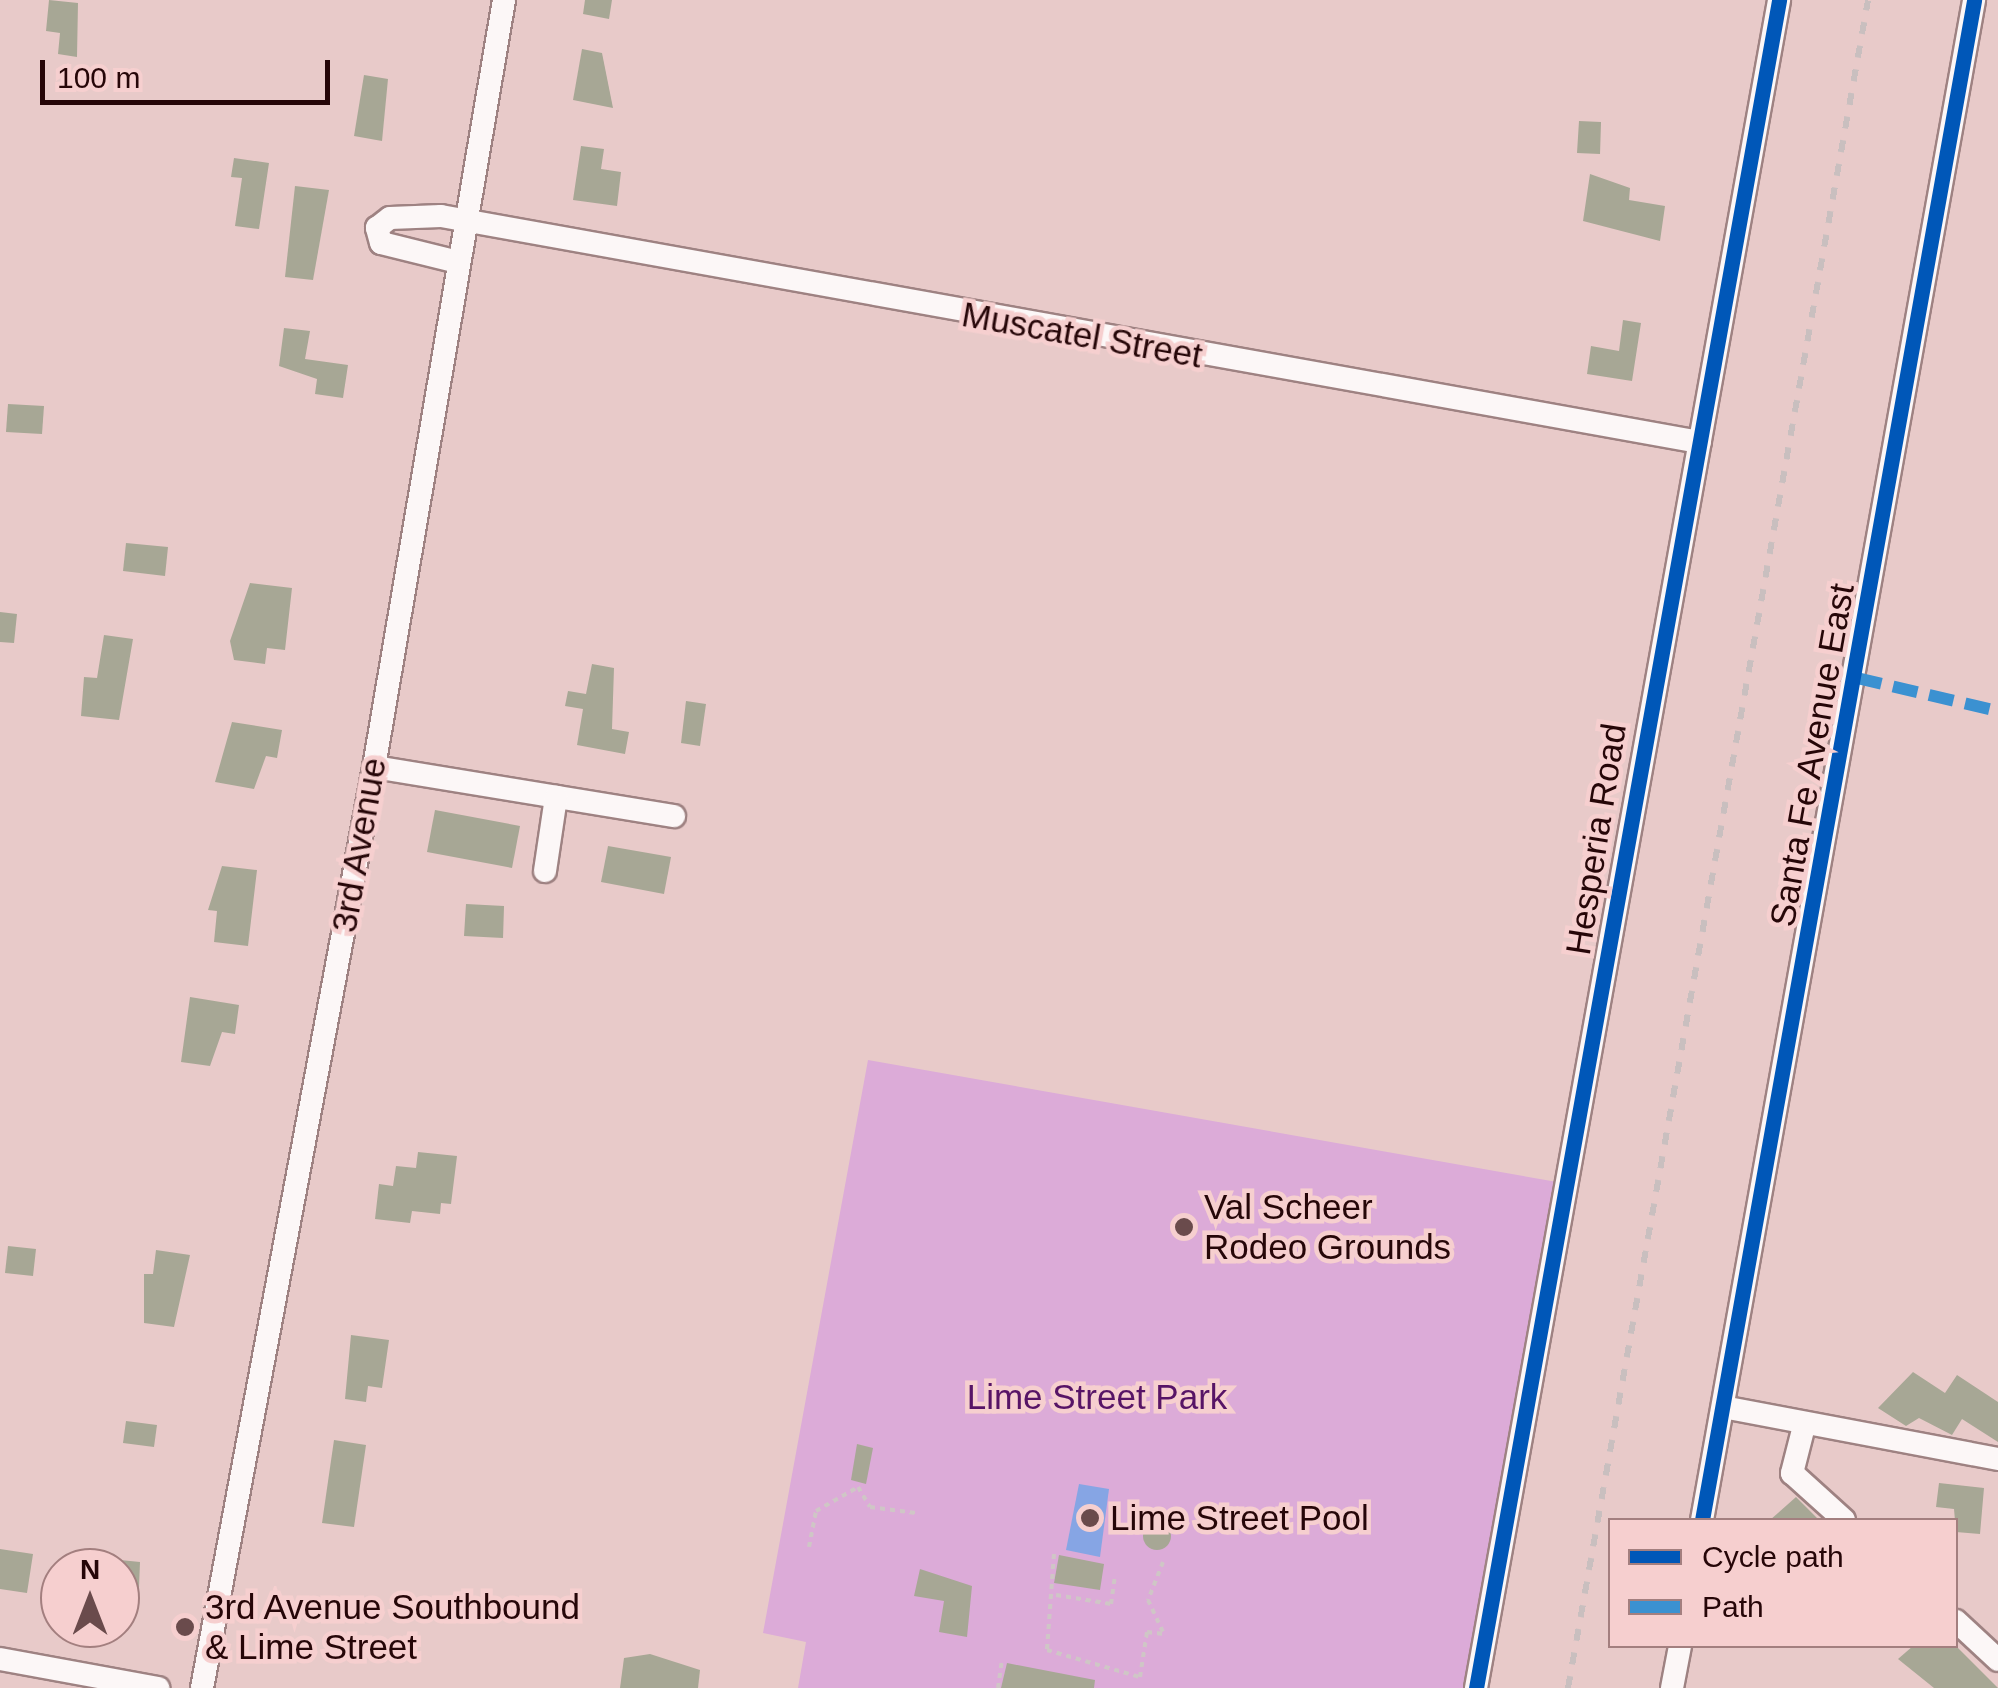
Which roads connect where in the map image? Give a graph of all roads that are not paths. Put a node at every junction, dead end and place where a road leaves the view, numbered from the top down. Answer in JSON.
{"nodes":[{"id":1,"x":504,"y":0,"type":"edge"},
{"id":2,"x":1778,"y":0,"type":"edge"},
{"id":3,"x":1974,"y":0,"type":"edge"},
{"id":4,"x":465,"y":220,"type":"junction"},
{"id":5,"x":458,"y":262,"type":"junction"},
{"id":6,"x":1700,"y":442,"type":"junction"},
{"id":7,"x":374,"y":767,"type":"junction"},
{"id":8,"x":556,"y":797,"type":"junction"},
{"id":9,"x":674,"y":816,"type":"dead end"},
{"id":10,"x":545,"y":871,"type":"dead end"},
{"id":11,"x":1723,"y":1407,"type":"junction"},
{"id":12,"x":1804,"y":1426,"type":"junction"},
{"id":13,"x":1998,"y":1459,"type":"edge"},
{"id":14,"x":1702,"y":1518,"type":"edge"},
{"id":15,"x":1842,"y":1518,"type":"edge"},
{"id":16,"x":1958,"y":1623,"type":"edge"},
{"id":17,"x":1680,"y":1648,"type":"edge"},
{"id":18,"x":0,"y":1659,"type":"edge"},
{"id":19,"x":1998,"y":1660,"type":"edge"},
{"id":20,"x":158,"y":1688,"type":"edge"},
{"id":21,"x":202,"y":1688,"type":"edge"},
{"id":22,"x":1476,"y":1688,"type":"edge"},
{"id":23,"x":1672,"y":1688,"type":"edge"}],
"edges":[{"from":1,"to":4,"type":"street","name":"3rd Avenue"},
{"from":2,"to":6,"type":"street","name":"Hesperia Road"},
{"from":3,"to":11,"type":"street","name":"Santa Fe Avenue East"},
{"from":4,"to":5,"type":"street","name":"3rd Avenue"},
{"from":4,"to":5,"type":"street","name":"Muscatel Street"},
{"from":4,"to":6,"type":"street","name":"Muscatel Street"},
{"from":5,"to":7,"type":"street","name":"3rd Avenue"},
{"from":6,"to":22,"type":"street","name":"Hesperia Road"},
{"from":7,"to":8,"type":"street"},
{"from":7,"to":21,"type":"street","name":"3rd Avenue"},
{"from":8,"to":9,"type":"street"},
{"from":8,"to":10,"type":"street"},
{"from":11,"to":12,"type":"street"},
{"from":11,"to":14,"type":"street","name":"Santa Fe Avenue East"},
{"from":12,"to":13,"type":"street"},
{"from":12,"to":15,"type":"street"},
{"from":16,"to":19,"type":"street"},
{"from":17,"to":23,"type":"street"},
{"from":18,"to":20,"type":"street"}]}
